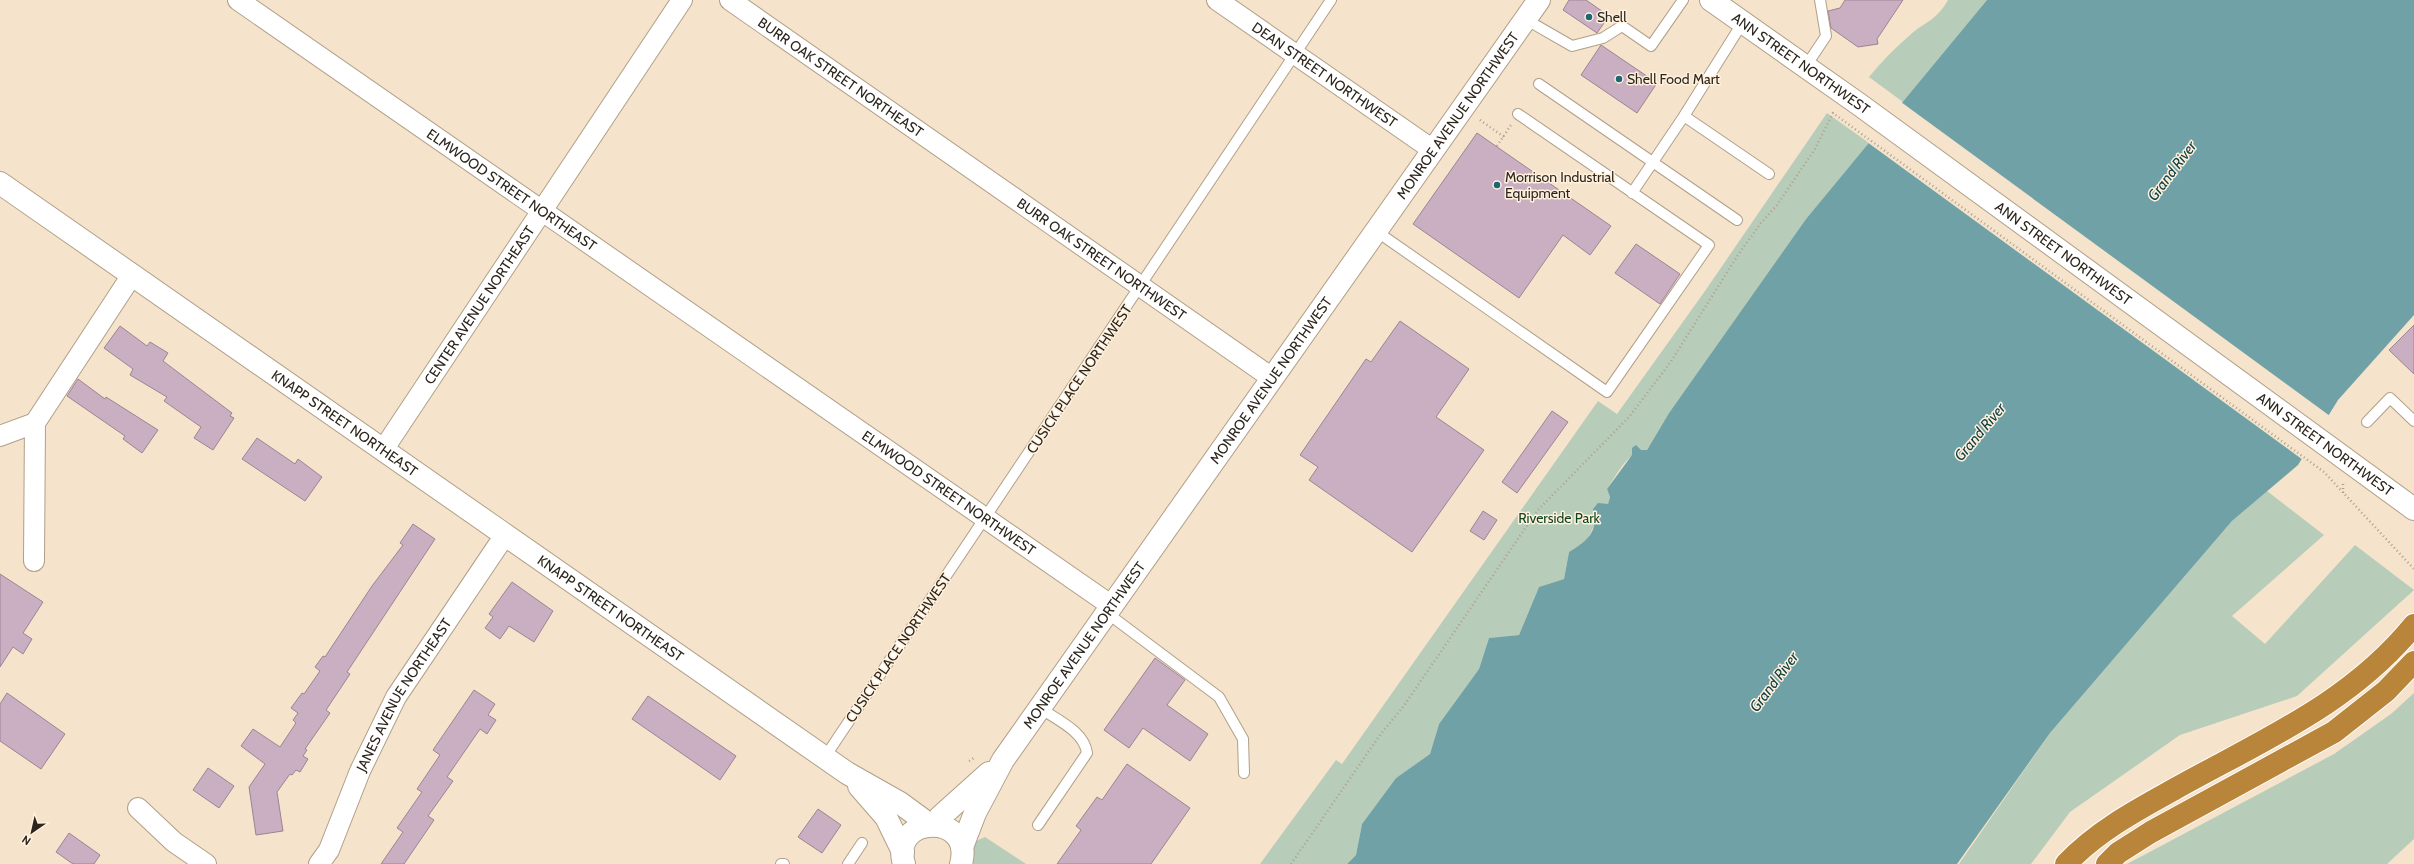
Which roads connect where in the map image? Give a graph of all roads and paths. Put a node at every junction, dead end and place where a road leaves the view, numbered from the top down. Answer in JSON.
{"nodes":[{"id":1,"x":238,"y":0,"type":"edge"},
{"id":2,"x":682,"y":0,"type":"edge"},
{"id":3,"x":730,"y":0,"type":"edge"},
{"id":4,"x":1217,"y":0,"type":"edge"},
{"id":5,"x":1331,"y":0,"type":"edge"},
{"id":6,"x":1539,"y":0,"type":"edge"},
{"id":7,"x":1683,"y":0,"type":"edge"},
{"id":8,"x":1820,"y":0,"type":"edge"},
{"id":9,"x":1718,"y":2,"type":"edge"},
{"id":10,"x":1525,"y":19,"type":"junction"},
{"id":11,"x":1742,"y":22,"type":"junction"},
{"id":12,"x":1295,"y":54,"type":"junction"},
{"id":13,"x":1806,"y":66,"type":"junction"},
{"id":14,"x":1539,"y":84,"type":"dead end"},
{"id":15,"x":1518,"y":114,"type":"joint"},
{"id":16,"x":1684,"y":116,"type":"junction"},
{"id":17,"x":1480,"y":120,"type":"dead end"},
{"id":18,"x":1504,"y":137,"type":"junction"},
{"id":19,"x":931,"y":141,"type":"joint"},
{"id":20,"x":1497,"y":146,"type":"dead end"},
{"id":21,"x":1433,"y":150,"type":"junction"},
{"id":22,"x":1653,"y":162,"type":"junction"},
{"id":23,"x":1769,"y":174,"type":"dead end"},
{"id":24,"x":0,"y":184,"type":"edge"},
{"id":25,"x":1632,"y":192,"type":"junction"},
{"id":26,"x":542,"y":212,"type":"junction"},
{"id":27,"x":1737,"y":220,"type":"dead end"},
{"id":28,"x":1376,"y":232,"type":"junction"},
{"id":29,"x":132,"y":275,"type":"junction"},
{"id":30,"x":1140,"y":286,"type":"junction"},
{"id":31,"x":1272,"y":378,"type":"junction"},
{"id":32,"x":785,"y":381,"type":"joint"},
{"id":33,"x":2414,"y":421,"type":"edge"},
{"id":34,"x":2367,"y":422,"type":"dead end"},
{"id":35,"x":34,"y":423,"type":"junction"},
{"id":36,"x":0,"y":436,"type":"edge"},
{"id":37,"x":383,"y":450,"type":"junction"},
{"id":38,"x":2414,"y":509,"type":"edge"},
{"id":39,"x":986,"y":518,"type":"junction"},
{"id":40,"x":505,"y":535,"type":"junction"},
{"id":41,"x":34,"y":561,"type":"dead end"},
{"id":42,"x":2414,"y":569,"type":"edge"},
{"id":43,"x":1109,"y":609,"type":"junction"},
{"id":44,"x":2414,"y":625,"type":"edge"},
{"id":45,"x":2414,"y":662,"type":"edge"},
{"id":46,"x":1040,"y":708,"type":"junction"},
{"id":47,"x":824,"y":757,"type":"junction"},
{"id":48,"x":1003,"y":760,"type":"junction"},
{"id":49,"x":1244,"y":772,"type":"dead end"},
{"id":50,"x":847,"y":773,"type":"junction"},
{"id":51,"x":138,"y":808,"type":"dead end"},
{"id":52,"x":933,"y":825,"type":"junction"},
{"id":53,"x":1038,"y":825,"type":"dead end"},
{"id":54,"x":862,"y":843,"type":"dead end"},
{"id":55,"x":963,"y":858,"type":"edge"},
{"id":56,"x":903,"y":861,"type":"edge"},
{"id":57,"x":206,"y":864,"type":"edge"},
{"id":58,"x":319,"y":864,"type":"edge"},
{"id":59,"x":848,"y":864,"type":"edge"},
{"id":60,"x":1291,"y":864,"type":"edge"},
{"id":61,"x":2066,"y":864,"type":"edge"},
{"id":62,"x":2107,"y":864,"type":"edge"}],
"edges":[{"from":1,"to":26,"type":"street","name":"ELMWOOD STREET NORTHEAST"},
{"from":2,"to":26,"type":"street","name":"CENTER AVENUE NORTHEAST"},
{"from":3,"to":19,"type":"street","name":"BURR OAK STREET NORTHEAST"},
{"from":4,"to":12,"type":"street","name":"DEAN STREET NORTHWEST"},
{"from":5,"to":12,"type":"lane","name":"CUSICK PLACE NORTHWEST"},
{"from":6,"to":10,"type":"main road","name":"MONROE AVENUE NORTHWEST"},
{"from":7,"to":10,"type":"lane"},
{"from":8,"to":13,"type":"lane"},
{"from":9,"to":11,"type":"main road","name":"ANN STREET NORTHWEST"},
{"from":10,"to":21,"type":"main road","name":"MONROE AVENUE NORTHWEST"},
{"from":11,"to":13,"type":"main road","name":"ANN STREET NORTHWEST"},
{"from":11,"to":16,"type":"lane"},
{"from":12,"to":21,"type":"street","name":"DEAN STREET NORTHWEST"},
{"from":12,"to":30,"type":"lane","name":"CUSICK PLACE NORTHWEST"},
{"from":13,"to":38,"type":"main road","name":"ANN STREET NORTHWEST"},
{"from":14,"to":22,"type":"lane"},
{"from":15,"to":18,"type":"path"},
{"from":15,"to":25,"type":"lane"},
{"from":16,"to":22,"type":"lane"},
{"from":16,"to":23,"type":"lane"},
{"from":17,"to":18,"type":"path"},
{"from":18,"to":20,"type":"path"},
{"from":19,"to":30,"type":"street","name":"BURR OAK STREET NORTHWEST"},
{"from":21,"to":28,"type":"main road","name":"MONROE AVENUE NORTHWEST"},
{"from":22,"to":25,"type":"lane"},
{"from":22,"to":27,"type":"lane"},
{"from":24,"to":29,"type":"main road","name":"KNAPP STREET NORTHEAST"},
{"from":25,"to":28,"type":"lane"},
{"from":26,"to":32,"type":"street","name":"ELMWOOD STREET NORTHEAST"},
{"from":26,"to":37,"type":"street","name":"CENTER AVENUE NORTHEAST"},
{"from":28,"to":31,"type":"main road","name":"MONROE AVENUE NORTHWEST"},
{"from":29,"to":35,"type":"street"},
{"from":29,"to":37,"type":"main road","name":"KNAPP STREET NORTHEAST"},
{"from":30,"to":31,"type":"street","name":"BURR OAK STREET NORTHWEST"},
{"from":30,"to":39,"type":"lane","name":"CUSICK PLACE NORTHWEST"},
{"from":31,"to":43,"type":"main road","name":"MONROE AVENUE NORTHWEST"},
{"from":32,"to":39,"type":"street","name":"ELMWOOD STREET NORTHWEST"},
{"from":33,"to":34,"type":"lane"},
{"from":35,"to":36,"type":"street"},
{"from":35,"to":41,"type":"street"},
{"from":37,"to":40,"type":"main road","name":"KNAPP STREET NORTHEAST"},
{"from":39,"to":43,"type":"street","name":"ELMWOOD STREET NORTHWEST"},
{"from":39,"to":47,"type":"lane","name":"CUSICK PLACE NORTHWEST"},
{"from":40,"to":47,"type":"main road","name":"KNAPP STREET NORTHEAST"},
{"from":40,"to":58,"type":"street","name":"JANES AVENUE NORTHEAST"},
{"from":42,"to":60,"type":"path"},
{"from":43,"to":46,"type":"main road","name":"MONROE AVENUE NORTHWEST"},
{"from":43,"to":49,"type":"lane"},
{"from":44,"to":61,"type":"highway"},
{"from":45,"to":62,"type":"highway"},
{"from":46,"to":48,"type":"main road","name":"MONROE AVENUE NORTHWEST"},
{"from":46,"to":53,"type":"lane"},
{"from":47,"to":50,"type":"main road","name":"KNAPP STREET NORTHEAST"},
{"from":48,"to":52,"type":"main road","name":"MONROE AVENUE NORTHWEST"},
{"from":48,"to":55,"type":"main road","name":"MONROE AVENUE NORTHWEST"},
{"from":50,"to":52,"type":"main road"},
{"from":50,"to":56,"type":"main road"},
{"from":51,"to":57,"type":"street"},
{"from":52,"to":55,"type":"main road"},
{"from":52,"to":56,"type":"main road"},
{"from":54,"to":59,"type":"lane"}]}
